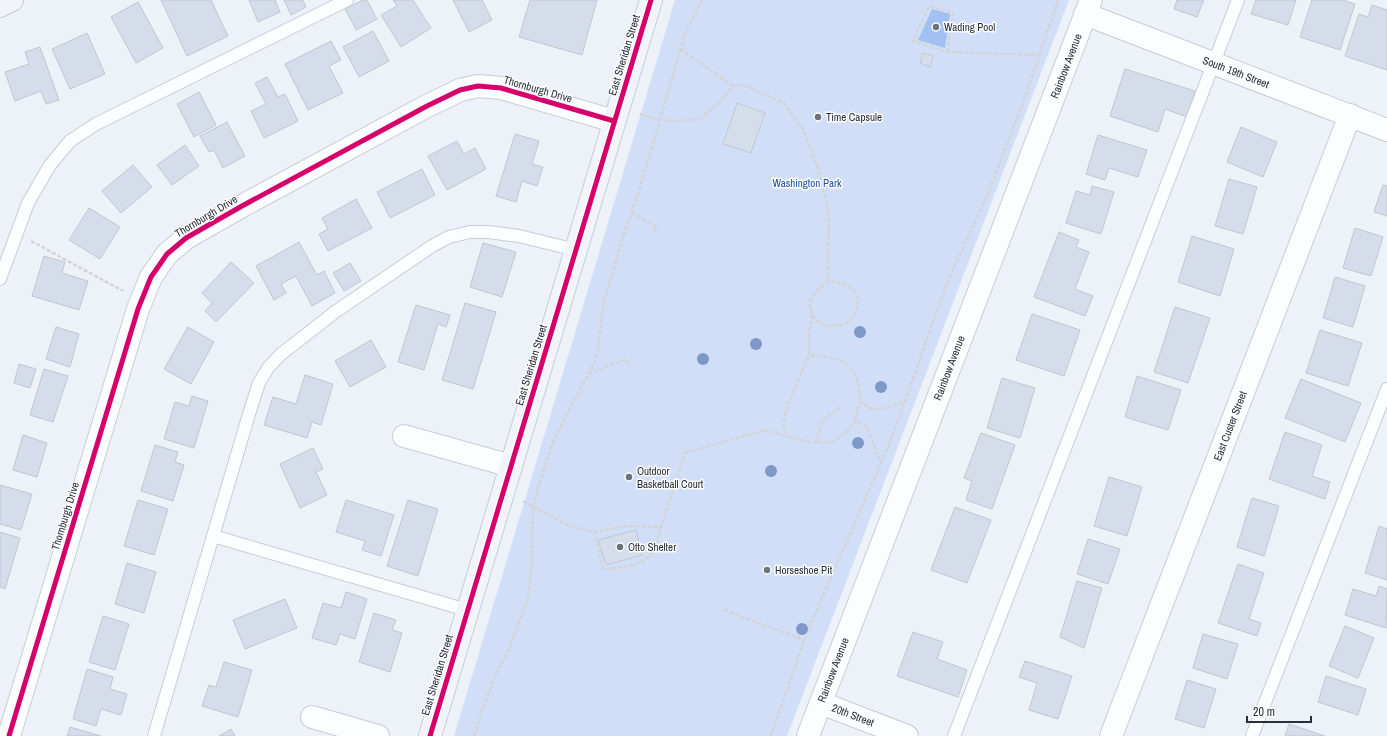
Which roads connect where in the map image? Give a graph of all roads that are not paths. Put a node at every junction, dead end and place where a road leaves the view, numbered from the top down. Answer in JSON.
{"nodes":[{"id":1,"x":12,"y":0,"type":"edge"},
{"id":2,"x":347,"y":0,"type":"edge"},
{"id":3,"x":651,"y":0,"type":"edge"},
{"id":4,"x":1238,"y":0,"type":"edge"},
{"id":5,"x":0,"y":6,"type":"edge"},
{"id":6,"x":1088,"y":7,"type":"edge"},
{"id":7,"x":1213,"y":63,"type":"junction"},
{"id":8,"x":616,"y":115,"type":"junction"},
{"id":9,"x":1350,"y":115,"type":"junction"},
{"id":10,"x":1387,"y":130,"type":"edge"},
{"id":11,"x":576,"y":250,"type":"junction"},
{"id":12,"x":0,"y":279,"type":"edge"},
{"id":13,"x":1387,"y":389,"type":"edge"},
{"id":14,"x":404,"y":436,"type":"dead end"},
{"id":15,"x":511,"y":466,"type":"junction"},
{"id":16,"x":213,"y":536,"type":"junction"},
{"id":17,"x":467,"y":610,"type":"junction"},
{"id":18,"x":821,"y":703,"type":"junction"},
{"id":19,"x":312,"y":717,"type":"dead end"},
{"id":20,"x":9,"y":736,"type":"edge"},
{"id":21,"x":154,"y":736,"type":"edge"},
{"id":22,"x":378,"y":736,"type":"edge"},
{"id":23,"x":430,"y":736,"type":"edge"},
{"id":24,"x":808,"y":736,"type":"edge"},
{"id":25,"x":907,"y":736,"type":"edge"},
{"id":26,"x":954,"y":736,"type":"edge"},
{"id":27,"x":1111,"y":736,"type":"edge"},
{"id":28,"x":1252,"y":736,"type":"edge"}],
"edges":[{"from":1,"to":5,"type":"street"},
{"from":2,"to":12,"type":"lane"},
{"from":3,"to":8,"type":"street","name":"East Sheridan Street"},
{"from":4,"to":7,"type":"lane"},
{"from":6,"to":7,"type":"street","name":"South 19th Street"},
{"from":6,"to":18,"type":"street","name":"Rainbow Avenue"},
{"from":7,"to":9,"type":"street","name":"South 19th Street"},
{"from":7,"to":26,"type":"lane"},
{"from":8,"to":11,"type":"street","name":"East Sheridan Street"},
{"from":8,"to":20,"type":"street","name":"Thornburgh Drive"},
{"from":9,"to":10,"type":"street","name":"South 19th Street"},
{"from":9,"to":27,"type":"street","name":"East Custer Street"},
{"from":11,"to":15,"type":"street","name":"East Sheridan Street"},
{"from":11,"to":16,"type":"lane"},
{"from":13,"to":28,"type":"lane"},
{"from":14,"to":15,"type":"street"},
{"from":15,"to":17,"type":"street","name":"East Sheridan Street"},
{"from":16,"to":17,"type":"lane"},
{"from":16,"to":21,"type":"lane"},
{"from":17,"to":23,"type":"street","name":"East Sheridan Street"},
{"from":18,"to":24,"type":"street","name":"Rainbow Avenue"},
{"from":18,"to":25,"type":"street","name":"20th Street"},
{"from":19,"to":22,"type":"street"}]}
